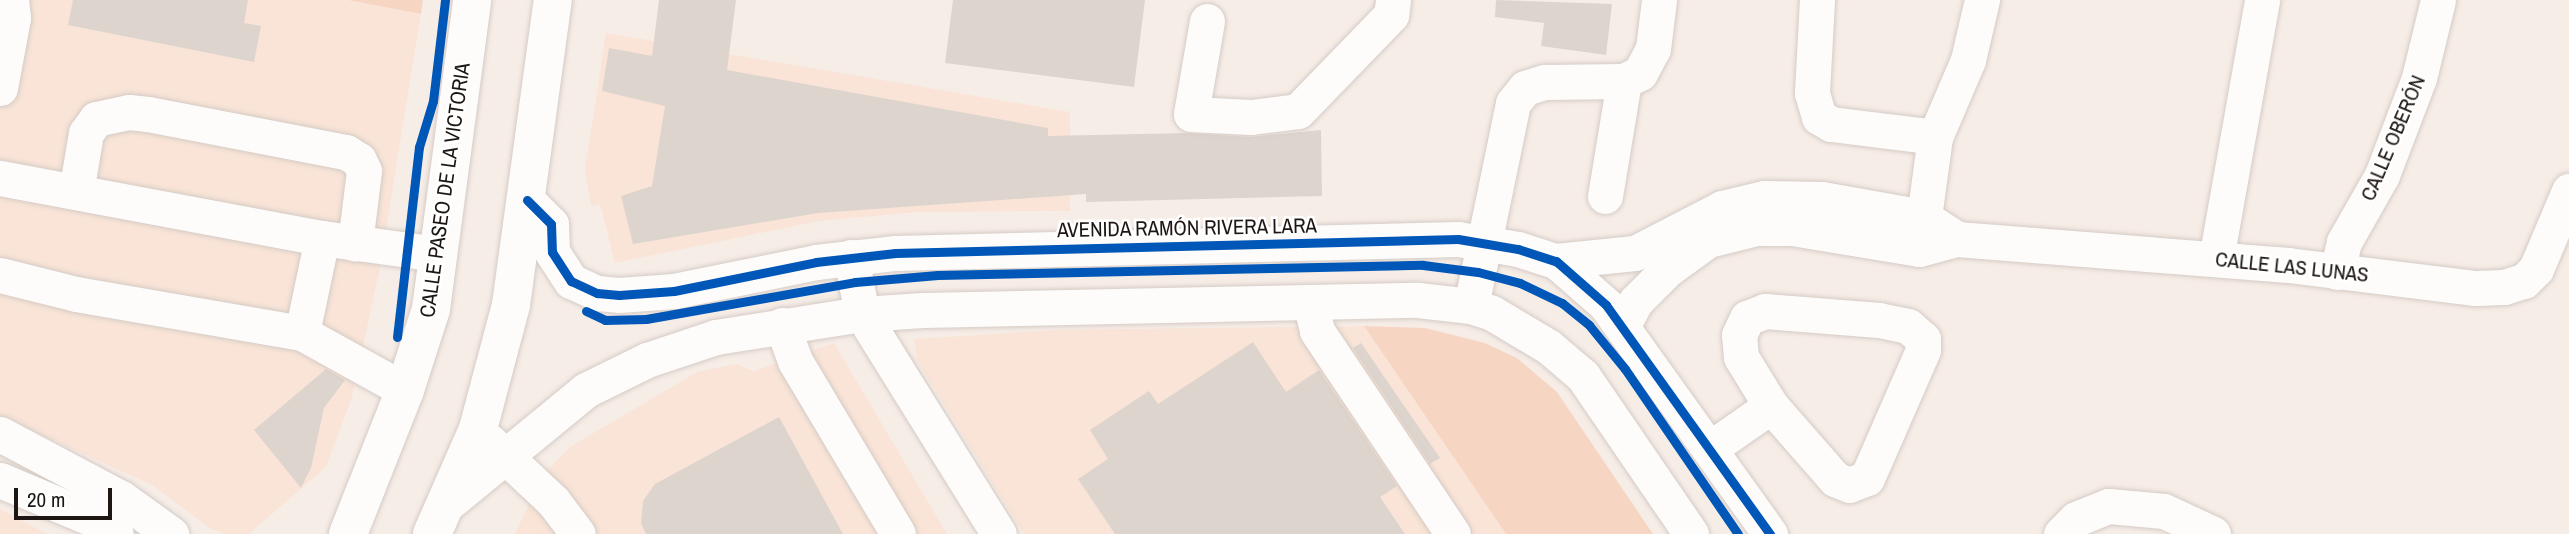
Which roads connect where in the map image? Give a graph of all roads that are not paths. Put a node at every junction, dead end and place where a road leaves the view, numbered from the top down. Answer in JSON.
{"nodes":[{"id":1,"x":11,"y":0,"type":"edge"},
{"id":2,"x":472,"y":0,"type":"edge"},
{"id":3,"x":553,"y":0,"type":"edge"},
{"id":4,"x":1393,"y":0,"type":"edge"},
{"id":5,"x":1659,"y":0,"type":"edge"},
{"id":6,"x":1817,"y":0,"type":"edge"},
{"id":7,"x":1982,"y":0,"type":"edge"},
{"id":8,"x":2262,"y":0,"type":"edge"},
{"id":9,"x":2438,"y":0,"type":"edge"},
{"id":10,"x":1207,"y":22,"type":"dead end"},
{"id":11,"x":1624,"y":81,"type":"junction"},
{"id":12,"x":0,"y":88,"type":"edge"},
{"id":13,"x":1935,"y":137,"type":"junction"},
{"id":14,"x":0,"y":178,"type":"edge"},
{"id":15,"x":2569,"y":191,"type":"edge"},
{"id":16,"x":76,"y":192,"type":"junction"},
{"id":17,"x":1605,"y":196,"type":"dead end"},
{"id":18,"x":527,"y":200,"type":"junction"},
{"id":19,"x":1921,"y":233,"type":"junction"},
{"id":20,"x":339,"y":241,"type":"junction"},
{"id":21,"x":1485,"y":242,"type":"junction"},
{"id":22,"x":438,"y":254,"type":"junction"},
{"id":23,"x":851,"y":257,"type":"junction"},
{"id":24,"x":2216,"y":259,"type":"junction"},
{"id":25,"x":1556,"y":261,"type":"junction"},
{"id":26,"x":2337,"y":272,"type":"junction"},
{"id":27,"x":0,"y":275,"type":"edge"},
{"id":28,"x":1310,"y":302,"type":"junction"},
{"id":29,"x":1471,"y":306,"type":"junction"},
{"id":30,"x":862,"y":314,"type":"junction"},
{"id":31,"x":782,"y":325,"type":"junction"},
{"id":32,"x":1623,"y":325,"type":"junction"},
{"id":33,"x":302,"y":333,"type":"junction"},
{"id":34,"x":405,"y":390,"type":"junction"},
{"id":35,"x":1771,"y":406,"type":"junction"},
{"id":36,"x":0,"y":434,"type":"edge"},
{"id":37,"x":491,"y":443,"type":"junction"},
{"id":38,"x":1712,"y":447,"type":"junction"},
{"id":39,"x":0,"y":480,"type":"edge"},
{"id":40,"x":439,"y":519,"type":"edge"},
{"id":41,"x":116,"y":534,"type":"edge"},
{"id":42,"x":171,"y":534,"type":"edge"},
{"id":43,"x":348,"y":534,"type":"edge"},
{"id":44,"x":578,"y":534,"type":"edge"},
{"id":45,"x":898,"y":534,"type":"edge"},
{"id":46,"x":999,"y":534,"type":"edge"},
{"id":47,"x":1453,"y":534,"type":"edge"},
{"id":48,"x":1691,"y":534,"type":"edge"},
{"id":49,"x":1770,"y":534,"type":"edge"},
{"id":50,"x":2061,"y":534,"type":"edge"},
{"id":51,"x":2213,"y":534,"type":"edge"}],
"edges":[{"from":1,"to":12,"type":"street"},
{"from":2,"to":22,"type":"main road","name":"CALLE PASEO DE LA VICTORIA"},
{"from":3,"to":18,"type":"main road"},
{"from":4,"to":10,"type":"street"},
{"from":5,"to":11,"type":"street"},
{"from":6,"to":13,"type":"street"},
{"from":7,"to":13,"type":"street"},
{"from":8,"to":24,"type":"street"},
{"from":9,"to":26,"type":"street","name":"CALLE OBERÓN"},
{"from":11,"to":17,"type":"street"},
{"from":11,"to":21,"type":"street"},
{"from":13,"to":19,"type":"street"},
{"from":14,"to":16,"type":"street"},
{"from":15,"to":26,"type":"street","name":"CALLE LAS LUNAS"},
{"from":16,"to":20,"type":"street"},
{"from":16,"to":20,"type":"street"},
{"from":18,"to":23,"type":"street","name":"AVENIDA RAMÓN RIVERA LARA"},
{"from":18,"to":37,"type":"main road"},
{"from":19,"to":24,"type":"street","name":"CALLE LAS LUNAS"},
{"from":19,"to":25,"type":"street","name":"CALLE LAS LUNAS"},
{"from":19,"to":32,"type":"street","name":"CALLE LAS LUNAS"},
{"from":20,"to":22,"type":"street"},
{"from":20,"to":33,"type":"street"},
{"from":21,"to":23,"type":"street","name":"AVENIDA RAMÓN RIVERA LARA"},
{"from":21,"to":25,"type":"street","name":"AVENIDA RAMÓN RIVERA LARA"},
{"from":21,"to":29,"type":"street"},
{"from":22,"to":34,"type":"main road","name":"CALLE PASEO DE LA VICTORIA"},
{"from":23,"to":30,"type":"street"},
{"from":24,"to":26,"type":"street","name":"CALLE LAS LUNAS"},
{"from":25,"to":32,"type":"street","name":"AVENIDA RAMÓN RIVERA LARA"},
{"from":27,"to":33,"type":"street"},
{"from":28,"to":29,"type":"street"},
{"from":28,"to":30,"type":"street"},
{"from":28,"to":47,"type":"street"},
{"from":29,"to":48,"type":"street"},
{"from":30,"to":31,"type":"street"},
{"from":30,"to":46,"type":"street"},
{"from":31,"to":37,"type":"street"},
{"from":31,"to":45,"type":"street"},
{"from":32,"to":38,"type":"street","name":"AVENIDA RAMÓN RIVERA LARA"},
{"from":33,"to":34,"type":"street"},
{"from":34,"to":43,"type":"main road","name":"CALLE PASEO DE LA VICTORIA"},
{"from":35,"to":35,"type":"street"},
{"from":35,"to":38,"type":"street"},
{"from":36,"to":42,"type":"street"},
{"from":37,"to":40,"type":"main road"},
{"from":37,"to":44,"type":"street"},
{"from":38,"to":49,"type":"street","name":"AVENIDA RAMÓN RIVERA LARA"},
{"from":39,"to":41,"type":"street"},
{"from":50,"to":51,"type":"street"}]}
